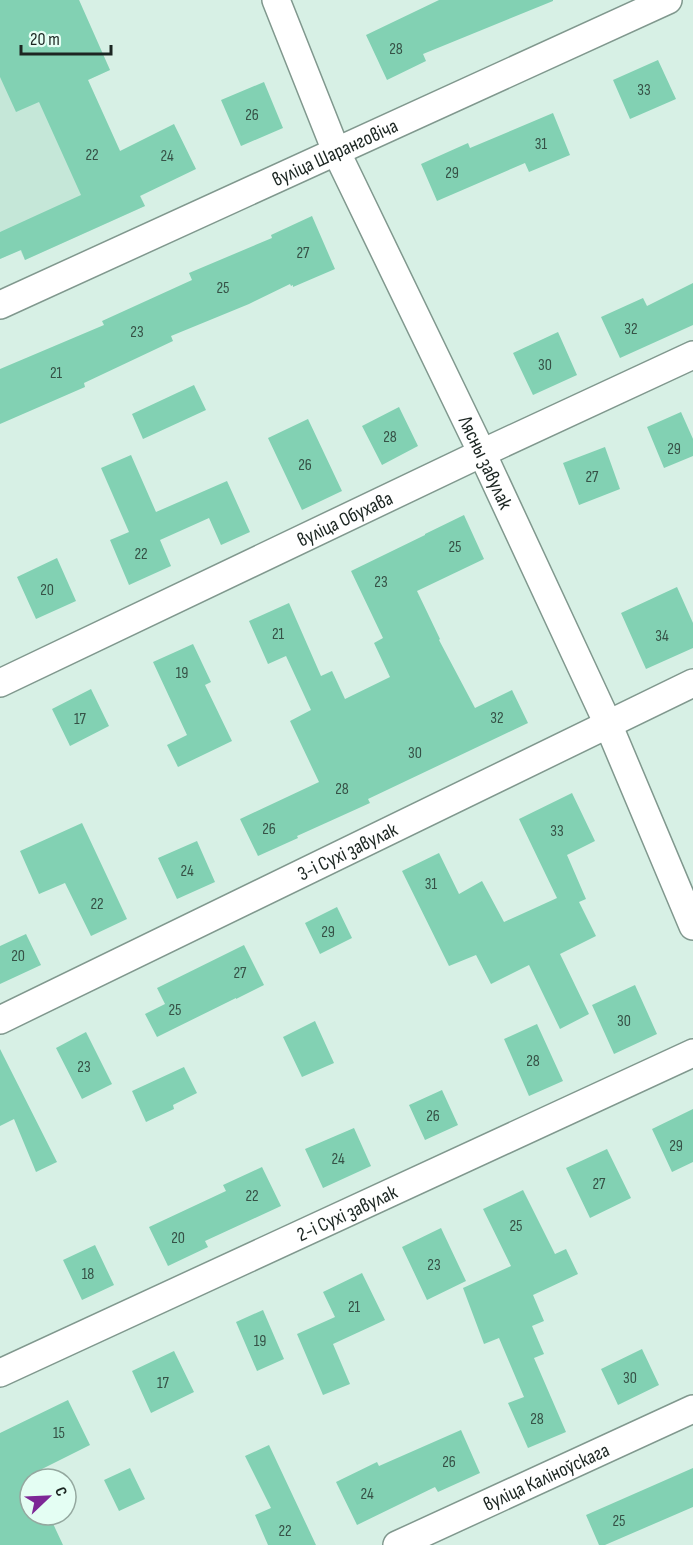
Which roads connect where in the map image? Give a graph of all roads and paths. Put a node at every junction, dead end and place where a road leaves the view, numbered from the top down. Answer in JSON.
{"nodes":[{"id":1,"x":276,"y":0,"type":"edge"},
{"id":2,"x":668,"y":0,"type":"edge"},
{"id":3,"x":336,"y":152,"type":"junction"},
{"id":4,"x":0,"y":305,"type":"edge"},
{"id":5,"x":693,"y":356,"type":"edge"},
{"id":6,"x":482,"y":453,"type":"junction"},
{"id":7,"x":0,"y":683,"type":"edge"},
{"id":8,"x":693,"y":683,"type":"edge"},
{"id":9,"x":608,"y":723,"type":"junction"},
{"id":10,"x":693,"y":926,"type":"edge"},
{"id":11,"x":0,"y":1020,"type":"edge"},
{"id":12,"x":693,"y":1053,"type":"edge"},
{"id":13,"x":0,"y":1373,"type":"edge"},
{"id":14,"x":693,"y":1409,"type":"edge"},
{"id":15,"x":397,"y":1545,"type":"edge"}],
"edges":[{"from":1,"to":3,"type":"street","name":"Лясны завулак"},
{"from":2,"to":3,"type":"street","name":"вуліца Шаранговіча"},
{"from":3,"to":4,"type":"street","name":"вуліца Шаранговіча"},
{"from":3,"to":6,"type":"street","name":"Лясны завулак"},
{"from":5,"to":6,"type":"street","name":"вуліца Обухава"},
{"from":6,"to":7,"type":"street","name":"вуліца Обухава"},
{"from":6,"to":9,"type":"street","name":"Лясны завулак"},
{"from":8,"to":9,"type":"street","name":"3-і Сухі завулак"},
{"from":9,"to":10,"type":"street","name":"Лясны завулак"},
{"from":9,"to":11,"type":"street","name":"3-і Сухі завулак"},
{"from":12,"to":13,"type":"street","name":"2-і Сухі завулак"},
{"from":14,"to":15,"type":"street","name":"вуліца Каліноўскага"}]}
